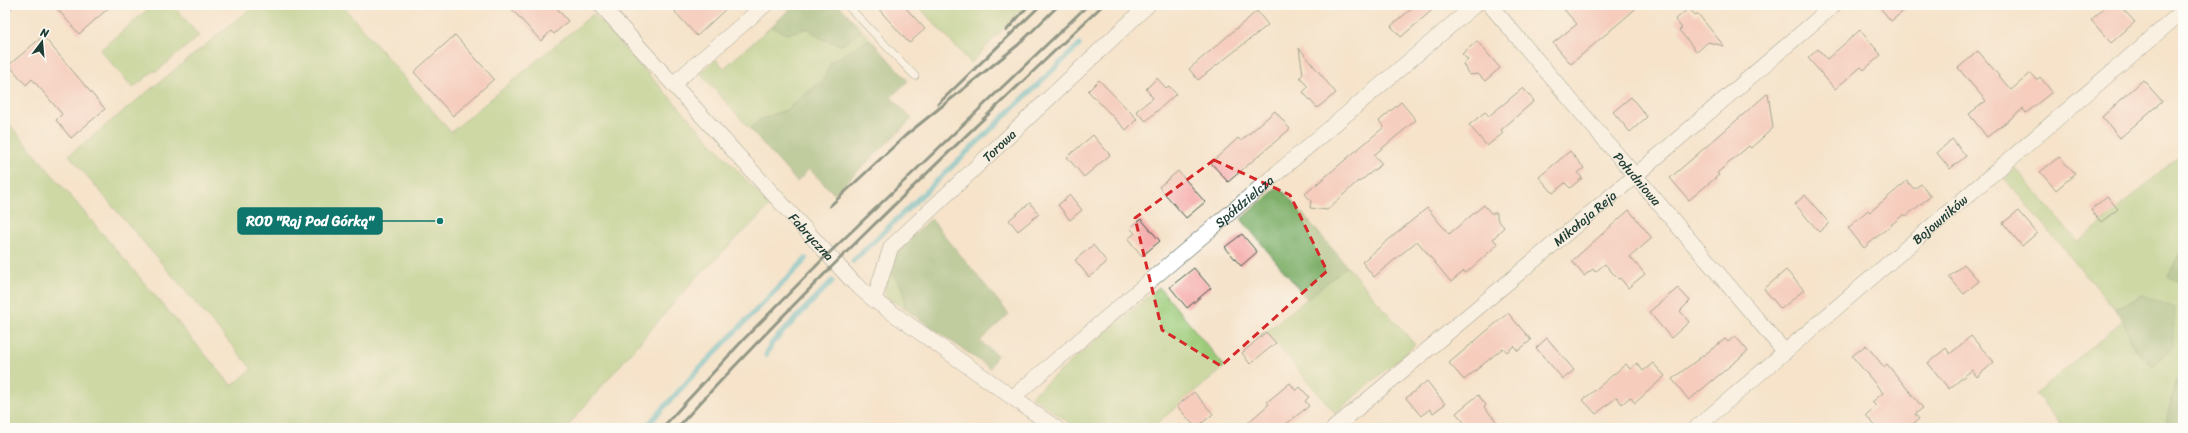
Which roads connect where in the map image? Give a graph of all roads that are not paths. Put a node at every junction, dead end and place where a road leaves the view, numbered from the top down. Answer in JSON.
{"nodes":[{"id":1,"x":10,"y":5,"type":"edge"},
{"id":2,"x":601,"y":5,"type":"edge"},
{"id":3,"x":765,"y":5,"type":"edge"},
{"id":4,"x":847,"y":5,"type":"edge"},
{"id":5,"x":1148,"y":5,"type":"edge"},
{"id":6,"x":1475,"y":5,"type":"edge"},
{"id":7,"x":1490,"y":5,"type":"edge"},
{"id":8,"x":1834,"y":5,"type":"edge"},
{"id":9,"x":5,"y":9,"type":"edge"},
{"id":10,"x":2183,"y":11,"type":"edge"},
{"id":11,"x":915,"y":76,"type":"dead end"},
{"id":12,"x":673,"y":84,"type":"junction"},
{"id":13,"x":1636,"y":174,"type":"junction"},
{"id":14,"x":874,"y":300,"type":"junction"},
{"id":15,"x":1785,"y":352,"type":"junction"},
{"id":16,"x":1013,"y":397,"type":"junction"},
{"id":17,"x":1056,"y":428,"type":"edge"},
{"id":18,"x":1334,"y":428,"type":"edge"},
{"id":19,"x":1696,"y":428,"type":"edge"}],
"edges":[{"from":1,"to":9,"type":"lane"},
{"from":2,"to":12,"type":"street","name":"Fabryczna"},
{"from":3,"to":12,"type":"street"},
{"from":4,"to":11,"type":"lane"},
{"from":5,"to":14,"type":"street","name":"Torowa"},
{"from":6,"to":16,"type":"street","name":"Spółdzielcza"},
{"from":7,"to":13,"type":"street","name":"Południowa"},
{"from":8,"to":13,"type":"street","name":"Mikołaja Reja"},
{"from":10,"to":15,"type":"street","name":"Bojowników"},
{"from":12,"to":14,"type":"street","name":"Fabryczna"},
{"from":13,"to":15,"type":"street","name":"Południowa"},
{"from":13,"to":18,"type":"street","name":"Mikołaja Reja"},
{"from":14,"to":16,"type":"street","name":"Fabryczna"},
{"from":15,"to":19,"type":"street","name":"Bojowników"},
{"from":16,"to":17,"type":"street","name":"Fabryczna"}]}
